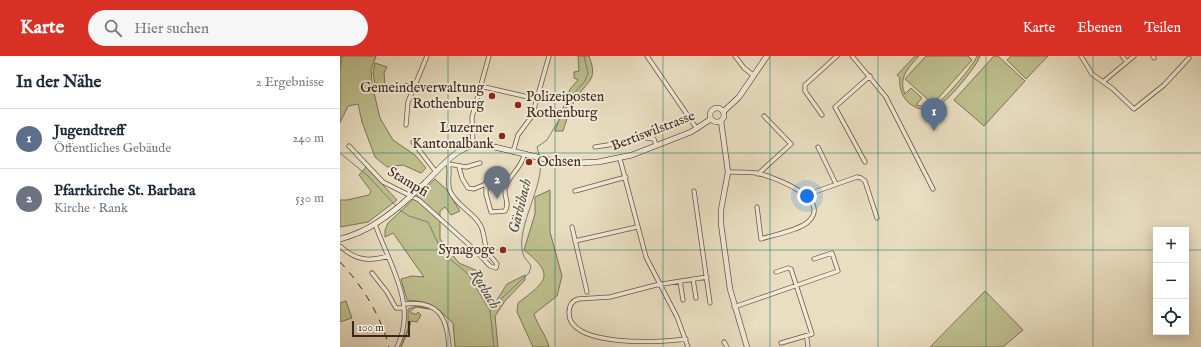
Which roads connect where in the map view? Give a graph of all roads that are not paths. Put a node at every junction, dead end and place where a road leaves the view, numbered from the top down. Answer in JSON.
{"nodes":[{"id":1,"x":427,"y":56,"type":"edge"},
{"id":2,"x":489,"y":56,"type":"edge"},
{"id":3,"x":549,"y":56,"type":"edge"},
{"id":4,"x":646,"y":56,"type":"edge"},
{"id":5,"x":735,"y":56,"type":"edge"},
{"id":6,"x":767,"y":56,"type":"edge"},
{"id":7,"x":837,"y":56,"type":"edge"},
{"id":8,"x":852,"y":56,"type":"edge"},
{"id":9,"x":1081,"y":56,"type":"edge"},
{"id":10,"x":1122,"y":56,"type":"edge"},
{"id":11,"x":1134,"y":56,"type":"edge"},
{"id":12,"x":1189,"y":58,"type":"dead end"},
{"id":13,"x":1127,"y":62,"type":"junction"},
{"id":14,"x":753,"y":75,"type":"junction"},
{"id":15,"x":870,"y":76,"type":"junction"},
{"id":16,"x":1102,"y":82,"type":"junction"},
{"id":17,"x":414,"y":85,"type":"junction"},
{"id":18,"x":480,"y":86,"type":"junction"},
{"id":19,"x":392,"y":87,"type":"dead end"},
{"id":20,"x":537,"y":99,"type":"junction"},
{"id":21,"x":723,"y":112,"type":"junction"},
{"id":22,"x":822,"y":115,"type":"dead end"},
{"id":23,"x":764,"y":116,"type":"dead end"},
{"id":24,"x":711,"y":120,"type":"junction"},
{"id":25,"x":721,"y":121,"type":"junction"},
{"id":26,"x":406,"y":125,"type":"dead end"},
{"id":27,"x":697,"y":129,"type":"junction"},
{"id":28,"x":413,"y":142,"type":"dead end"},
{"id":29,"x":473,"y":144,"type":"junction"},
{"id":30,"x":656,"y":145,"type":"junction"},
{"id":31,"x":349,"y":146,"type":"dead end"},
{"id":32,"x":594,"y":146,"type":"dead end"},
{"id":33,"x":818,"y":147,"type":"dead end"},
{"id":34,"x":513,"y":152,"type":"junction"},
{"id":35,"x":524,"y":155,"type":"junction"},
{"id":36,"x":620,"y":159,"type":"junction"},
{"id":37,"x":865,"y":162,"type":"dead end"},
{"id":38,"x":448,"y":163,"type":"junction"},
{"id":39,"x":480,"y":163,"type":"dead end"},
{"id":40,"x":459,"y":167,"type":"junction"},
{"id":41,"x":728,"y":172,"type":"junction"},
{"id":42,"x":434,"y":173,"type":"junction"},
{"id":43,"x":758,"y":174,"type":"junction"},
{"id":44,"x":626,"y":177,"type":"junction"},
{"id":45,"x":836,"y":184,"type":"junction"},
{"id":46,"x":933,"y":189,"type":"dead end"},
{"id":47,"x":574,"y":191,"type":"dead end"},
{"id":48,"x":694,"y":191,"type":"dead end"},
{"id":49,"x":806,"y":194,"type":"junction"},
{"id":50,"x":757,"y":207,"type":"dead end"},
{"id":51,"x":877,"y":218,"type":"dead end"},
{"id":52,"x":375,"y":224,"type":"junction"},
{"id":53,"x":637,"y":226,"type":"junction"},
{"id":54,"x":572,"y":227,"type":"dead end"},
{"id":55,"x":340,"y":240,"type":"edge"},
{"id":56,"x":575,"y":241,"type":"junction"},
{"id":57,"x":341,"y":247,"type":"edge"},
{"id":58,"x":388,"y":256,"type":"junction"},
{"id":59,"x":814,"y":259,"type":"dead end"},
{"id":60,"x":776,"y":272,"type":"dead end"},
{"id":61,"x":372,"y":273,"type":"dead end"},
{"id":62,"x":707,"y":277,"type":"junction"},
{"id":63,"x":693,"y":279,"type":"junction"},
{"id":64,"x":680,"y":281,"type":"junction"},
{"id":65,"x":659,"y":284,"type":"junction"},
{"id":66,"x":796,"y":284,"type":"junction"},
{"id":67,"x":587,"y":292,"type":"dead end"},
{"id":68,"x":696,"y":298,"type":"dead end"},
{"id":69,"x":683,"y":300,"type":"dead end"},
{"id":70,"x":710,"y":302,"type":"dead end"},
{"id":71,"x":404,"y":306,"type":"junction"},
{"id":72,"x":734,"y":307,"type":"junction"},
{"id":73,"x":584,"y":338,"type":"dead end"},
{"id":74,"x":686,"y":339,"type":"junction"},
{"id":75,"x":807,"y":339,"type":"dead end"},
{"id":76,"x":724,"y":342,"type":"dead end"},
{"id":77,"x":782,"y":343,"type":"dead end"},
{"id":78,"x":611,"y":345,"type":"dead end"},
{"id":79,"x":397,"y":347,"type":"edge"},
{"id":80,"x":449,"y":347,"type":"edge"},
{"id":81,"x":688,"y":347,"type":"edge"},
{"id":82,"x":727,"y":347,"type":"edge"},
{"id":83,"x":747,"y":347,"type":"edge"},
{"id":84,"x":808,"y":347,"type":"edge"}],
"edges":[{"from":1,"to":17,"type":"street"},
{"from":2,"to":18,"type":"street"},
{"from":3,"to":20,"type":"street"},
{"from":4,"to":27,"type":"street"},
{"from":5,"to":14,"type":"street"},
{"from":6,"to":14,"type":"main road","name":"Bertiswilstrasse"},
{"from":7,"to":22,"type":"street"},
{"from":8,"to":15,"type":"street"},
{"from":9,"to":16,"type":"street"},
{"from":10,"to":13,"type":"street"},
{"from":11,"to":13,"type":"street"},
{"from":12,"to":16,"type":"street"},
{"from":13,"to":16,"type":"street"},
{"from":14,"to":21,"type":"main road","name":"Bertiswilstrasse"},
{"from":15,"to":37,"type":"street"},
{"from":15,"to":46,"type":"street"},
{"from":17,"to":19,"type":"street"},
{"from":17,"to":26,"type":"street"},
{"from":18,"to":20,"type":"street"},
{"from":18,"to":29,"type":"street"},
{"from":20,"to":34,"type":"street"},
{"from":21,"to":24,"type":"main road","name":"Bertiswilstrasse"},
{"from":21,"to":25,"type":"main road"},
{"from":23,"to":43,"type":"street"},
{"from":24,"to":25,"type":"main road","name":"Bertiswilstrasse"},
{"from":24,"to":27,"type":"main road","name":"Bertiswilstrasse"},
{"from":25,"to":41,"type":"street"},
{"from":27,"to":30,"type":"main road","name":"Bertiswilstrasse"},
{"from":28,"to":42,"type":"street"},
{"from":29,"to":34,"type":"main road","name":"Bertiswilstrasse"},
{"from":29,"to":38,"type":"main road"},
{"from":30,"to":32,"type":"street"},
{"from":30,"to":36,"type":"main road","name":"Bertiswilstrasse"},
{"from":31,"to":38,"type":"street","name":"Stampfi"},
{"from":33,"to":45,"type":"street"},
{"from":34,"to":35,"type":"main road","name":"Bertiswilstrasse"},
{"from":35,"to":36,"type":"main road","name":"Bertiswilstrasse"},
{"from":35,"to":40,"type":"street"},
{"from":36,"to":44,"type":"street"},
{"from":38,"to":40,"type":"street"},
{"from":38,"to":42,"type":"main road"},
{"from":39,"to":40,"type":"street"},
{"from":41,"to":43,"type":"street"},
{"from":41,"to":72,"type":"street"},
{"from":42,"to":52,"type":"main road","bridge":true},
{"from":43,"to":49,"type":"street"},
{"from":44,"to":47,"type":"street"},
{"from":44,"to":53,"type":"street"},
{"from":45,"to":49,"type":"street"},
{"from":45,"to":51,"type":"street"},
{"from":48,"to":62,"type":"street"},
{"from":49,"to":50,"type":"street"},
{"from":52,"to":55,"type":"main road"},
{"from":52,"to":58,"type":"street"},
{"from":53,"to":56,"type":"street"},
{"from":53,"to":65,"type":"street"},
{"from":54,"to":56,"type":"street"},
{"from":56,"to":67,"type":"street"},
{"from":57,"to":58,"type":"street"},
{"from":58,"to":71,"type":"street"},
{"from":59,"to":66,"type":"street"},
{"from":60,"to":66,"type":"street"},
{"from":61,"to":71,"type":"street"},
{"from":62,"to":63,"type":"street"},
{"from":62,"to":70,"type":"street"},
{"from":63,"to":64,"type":"street"},
{"from":63,"to":68,"type":"street"},
{"from":64,"to":65,"type":"street"},
{"from":64,"to":69,"type":"street"},
{"from":65,"to":73,"type":"street"},
{"from":65,"to":74,"type":"street"},
{"from":66,"to":72,"type":"street"},
{"from":66,"to":77,"type":"street"},
{"from":71,"to":79,"type":"street"},
{"from":71,"to":80,"type":"street"},
{"from":72,"to":83,"type":"street"},
{"from":74,"to":78,"type":"street"},
{"from":74,"to":81,"type":"street"},
{"from":75,"to":84,"type":"street"},
{"from":76,"to":82,"type":"street"}]}
